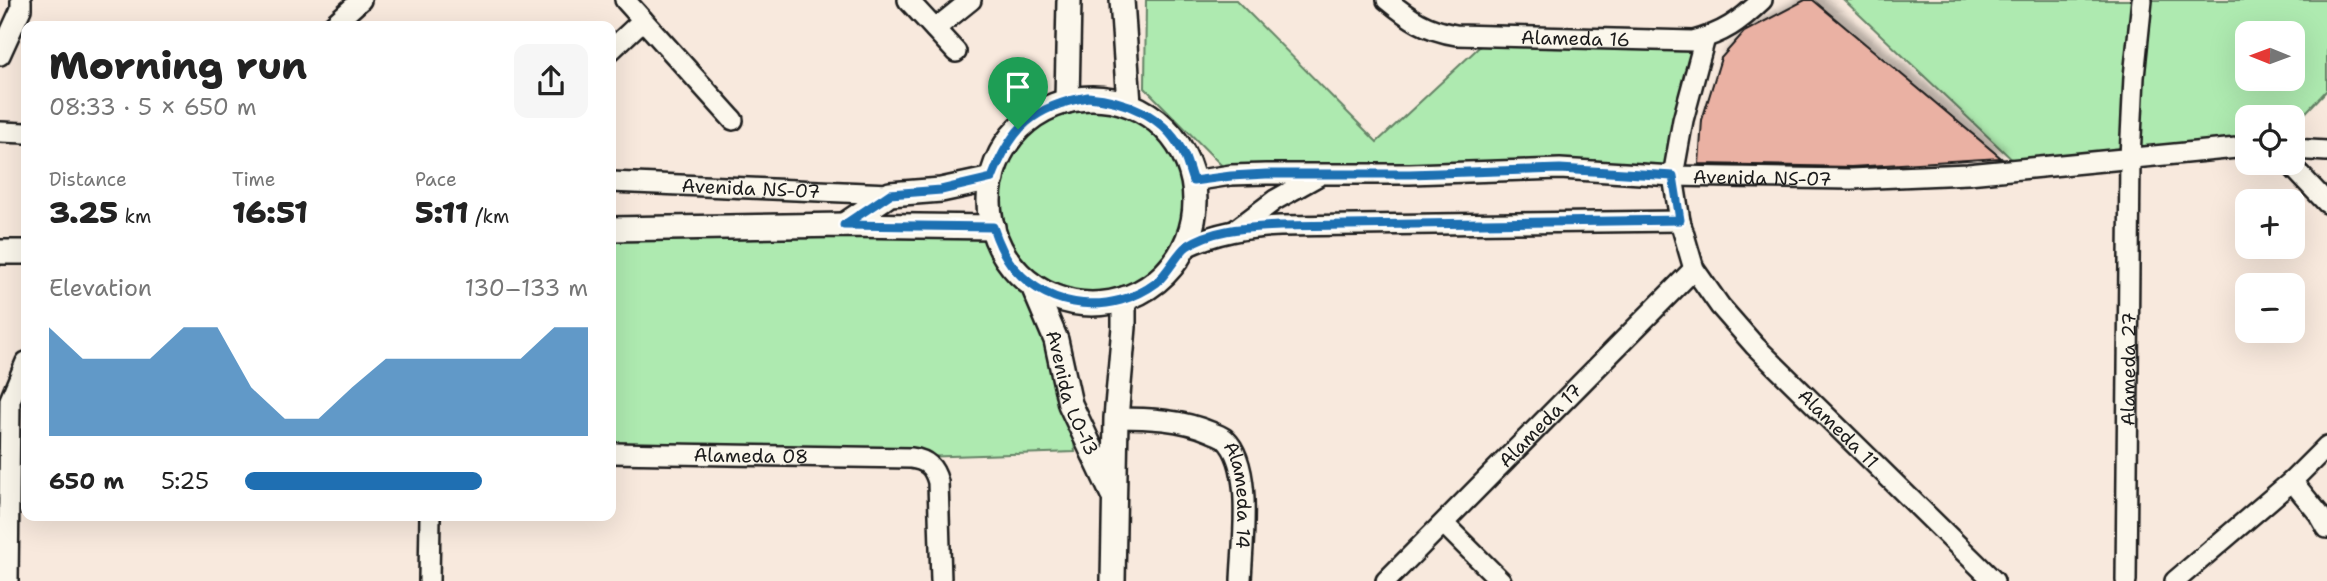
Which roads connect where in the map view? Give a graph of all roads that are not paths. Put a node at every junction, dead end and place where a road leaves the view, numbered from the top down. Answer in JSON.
{"nodes":[{"id":1,"x":361,"y":0,"type":"edge"},
{"id":2,"x":625,"y":0,"type":"edge"},
{"id":3,"x":908,"y":0,"type":"edge"},
{"id":4,"x":971,"y":0,"type":"edge"},
{"id":5,"x":1069,"y":0,"type":"edge"},
{"id":6,"x":1122,"y":0,"type":"edge"},
{"id":7,"x":1387,"y":0,"type":"edge"},
{"id":8,"x":1762,"y":0,"type":"edge"},
{"id":9,"x":2141,"y":0,"type":"edge"},
{"id":10,"x":23,"y":6,"type":"edge"},
{"id":11,"x":643,"y":20,"type":"junction"},
{"id":12,"x":338,"y":21,"type":"edge"},
{"id":13,"x":935,"y":29,"type":"junction"},
{"id":14,"x":1705,"y":38,"type":"junction"},
{"id":15,"x":616,"y":45,"type":"edge"},
{"id":16,"x":956,"y":52,"type":"dead end"},
{"id":17,"x":0,"y":55,"type":"edge"},
{"id":18,"x":1067,"y":101,"type":"junction"},
{"id":19,"x":1129,"y":104,"type":"junction"},
{"id":20,"x":733,"y":120,"type":"dead end"},
{"id":21,"x":0,"y":132,"type":"edge"},
{"id":22,"x":21,"y":133,"type":"edge"},
{"id":23,"x":2235,"y":148,"type":"edge"},
{"id":24,"x":2305,"y":150,"type":"edge"},
{"id":25,"x":2327,"y":151,"type":"edge"},
{"id":26,"x":2130,"y":157,"type":"junction"},
{"id":27,"x":1321,"y":174,"type":"junction"},
{"id":28,"x":2300,"y":175,"type":"edge"},
{"id":29,"x":1673,"y":176,"type":"junction"},
{"id":30,"x":992,"y":178,"type":"junction"},
{"id":31,"x":1193,"y":181,"type":"junction"},
{"id":32,"x":616,"y":182,"type":"edge"},
{"id":33,"x":890,"y":194,"type":"junction"},
{"id":34,"x":2327,"y":204,"type":"edge"},
{"id":35,"x":1680,"y":220,"type":"junction"},
{"id":36,"x":844,"y":225,"type":"junction"},
{"id":37,"x":993,"y":227,"type":"junction"},
{"id":38,"x":616,"y":229,"type":"edge"},
{"id":39,"x":1237,"y":229,"type":"junction"},
{"id":40,"x":1185,"y":247,"type":"junction"},
{"id":41,"x":0,"y":252,"type":"edge"},
{"id":42,"x":21,"y":252,"type":"edge"},
{"id":43,"x":1694,"y":269,"type":"junction"},
{"id":44,"x":1033,"y":286,"type":"junction"},
{"id":45,"x":1124,"y":299,"type":"junction"},
{"id":46,"x":21,"y":374,"type":"edge"},
{"id":47,"x":0,"y":379,"type":"edge"},
{"id":48,"x":10,"y":400,"type":"junction"},
{"id":49,"x":1116,"y":418,"type":"junction"},
{"id":50,"x":2327,"y":446,"type":"edge"},
{"id":51,"x":12,"y":448,"type":"edge"},
{"id":52,"x":616,"y":453,"type":"edge"},
{"id":53,"x":2292,"y":481,"type":"junction"},
{"id":54,"x":1114,"y":499,"type":"junction"},
{"id":55,"x":430,"y":521,"type":"edge"},
{"id":56,"x":1444,"y":524,"type":"junction"},
{"id":57,"x":2327,"y":528,"type":"edge"},
{"id":58,"x":5,"y":574,"type":"edge"},
{"id":59,"x":429,"y":581,"type":"edge"},
{"id":60,"x":941,"y":581,"type":"edge"},
{"id":61,"x":1113,"y":581,"type":"edge"},
{"id":62,"x":1241,"y":581,"type":"edge"},
{"id":63,"x":1387,"y":581,"type":"edge"},
{"id":64,"x":1502,"y":581,"type":"edge"},
{"id":65,"x":1994,"y":581,"type":"edge"},
{"id":66,"x":2126,"y":581,"type":"edge"},
{"id":67,"x":2175,"y":581,"type":"edge"}],
"edges":[{"from":1,"to":12,"type":"street"},
{"from":2,"to":11,"type":"street"},
{"from":3,"to":13,"type":"street"},
{"from":4,"to":13,"type":"street"},
{"from":5,"to":18,"type":"street"},
{"from":6,"to":19,"type":"street"},
{"from":7,"to":14,"type":"street","name":"Alameda 16"},
{"from":8,"to":14,"type":"street","name":"Alameda 16"},
{"from":9,"to":26,"type":"street","name":"Alameda 27"},
{"from":10,"to":17,"type":"street"},
{"from":11,"to":15,"type":"street"},
{"from":11,"to":20,"type":"street"},
{"from":13,"to":16,"type":"street"},
{"from":14,"to":29,"type":"street","name":"Alameda 11"},
{"from":18,"to":19,"type":"street"},
{"from":18,"to":30,"type":"street"},
{"from":19,"to":31,"type":"street"},
{"from":21,"to":22,"type":"street"},
{"from":23,"to":26,"type":"street","name":"Avenida NS-07"},
{"from":24,"to":25,"type":"street"},
{"from":26,"to":29,"type":"street","name":"Avenida NS-07"},
{"from":26,"to":66,"type":"street","name":"Alameda 27"},
{"from":27,"to":29,"type":"street","name":"Avenida NS-07"},
{"from":27,"to":31,"type":"street","name":"Avenida NS-07"},
{"from":27,"to":39,"type":"street"},
{"from":28,"to":34,"type":"street"},
{"from":29,"to":35,"type":"street","name":"Alameda 11"},
{"from":30,"to":33,"type":"street","name":"Avenida NS-07"},
{"from":30,"to":37,"type":"street"},
{"from":31,"to":40,"type":"street"},
{"from":32,"to":33,"type":"street","name":"Avenida NS-07"},
{"from":33,"to":36,"type":"street","name":"Avenida NS-07"},
{"from":35,"to":39,"type":"street"},
{"from":35,"to":43,"type":"street","name":"Alameda 11"},
{"from":36,"to":37,"type":"street","name":"Avenida NS-07"},
{"from":36,"to":38,"type":"street","name":"Avenida NS-07"},
{"from":37,"to":44,"type":"street"},
{"from":39,"to":40,"type":"street"},
{"from":40,"to":45,"type":"street"},
{"from":41,"to":42,"type":"street"},
{"from":43,"to":56,"type":"street","name":"Alameda 17"},
{"from":43,"to":65,"type":"street","name":"Alameda 11"},
{"from":44,"to":45,"type":"street"},
{"from":44,"to":54,"type":"street","name":"Avenida LO-13"},
{"from":45,"to":49,"type":"street","name":"Avenida LO-13"},
{"from":46,"to":48,"type":"street"},
{"from":47,"to":48,"type":"street"},
{"from":48,"to":51,"type":"street"},
{"from":49,"to":54,"type":"street","name":"Avenida LO-13"},
{"from":49,"to":62,"type":"street","name":"Alameda 14"},
{"from":50,"to":53,"type":"street"},
{"from":51,"to":58,"type":"street"},
{"from":52,"to":60,"type":"street","name":"Alameda 08"},
{"from":53,"to":57,"type":"street"},
{"from":53,"to":67,"type":"street"},
{"from":54,"to":61,"type":"street","name":"Avenida LO-13"},
{"from":55,"to":59,"type":"street"},
{"from":56,"to":63,"type":"street","name":"Alameda 17"},
{"from":56,"to":64,"type":"street"}]}
